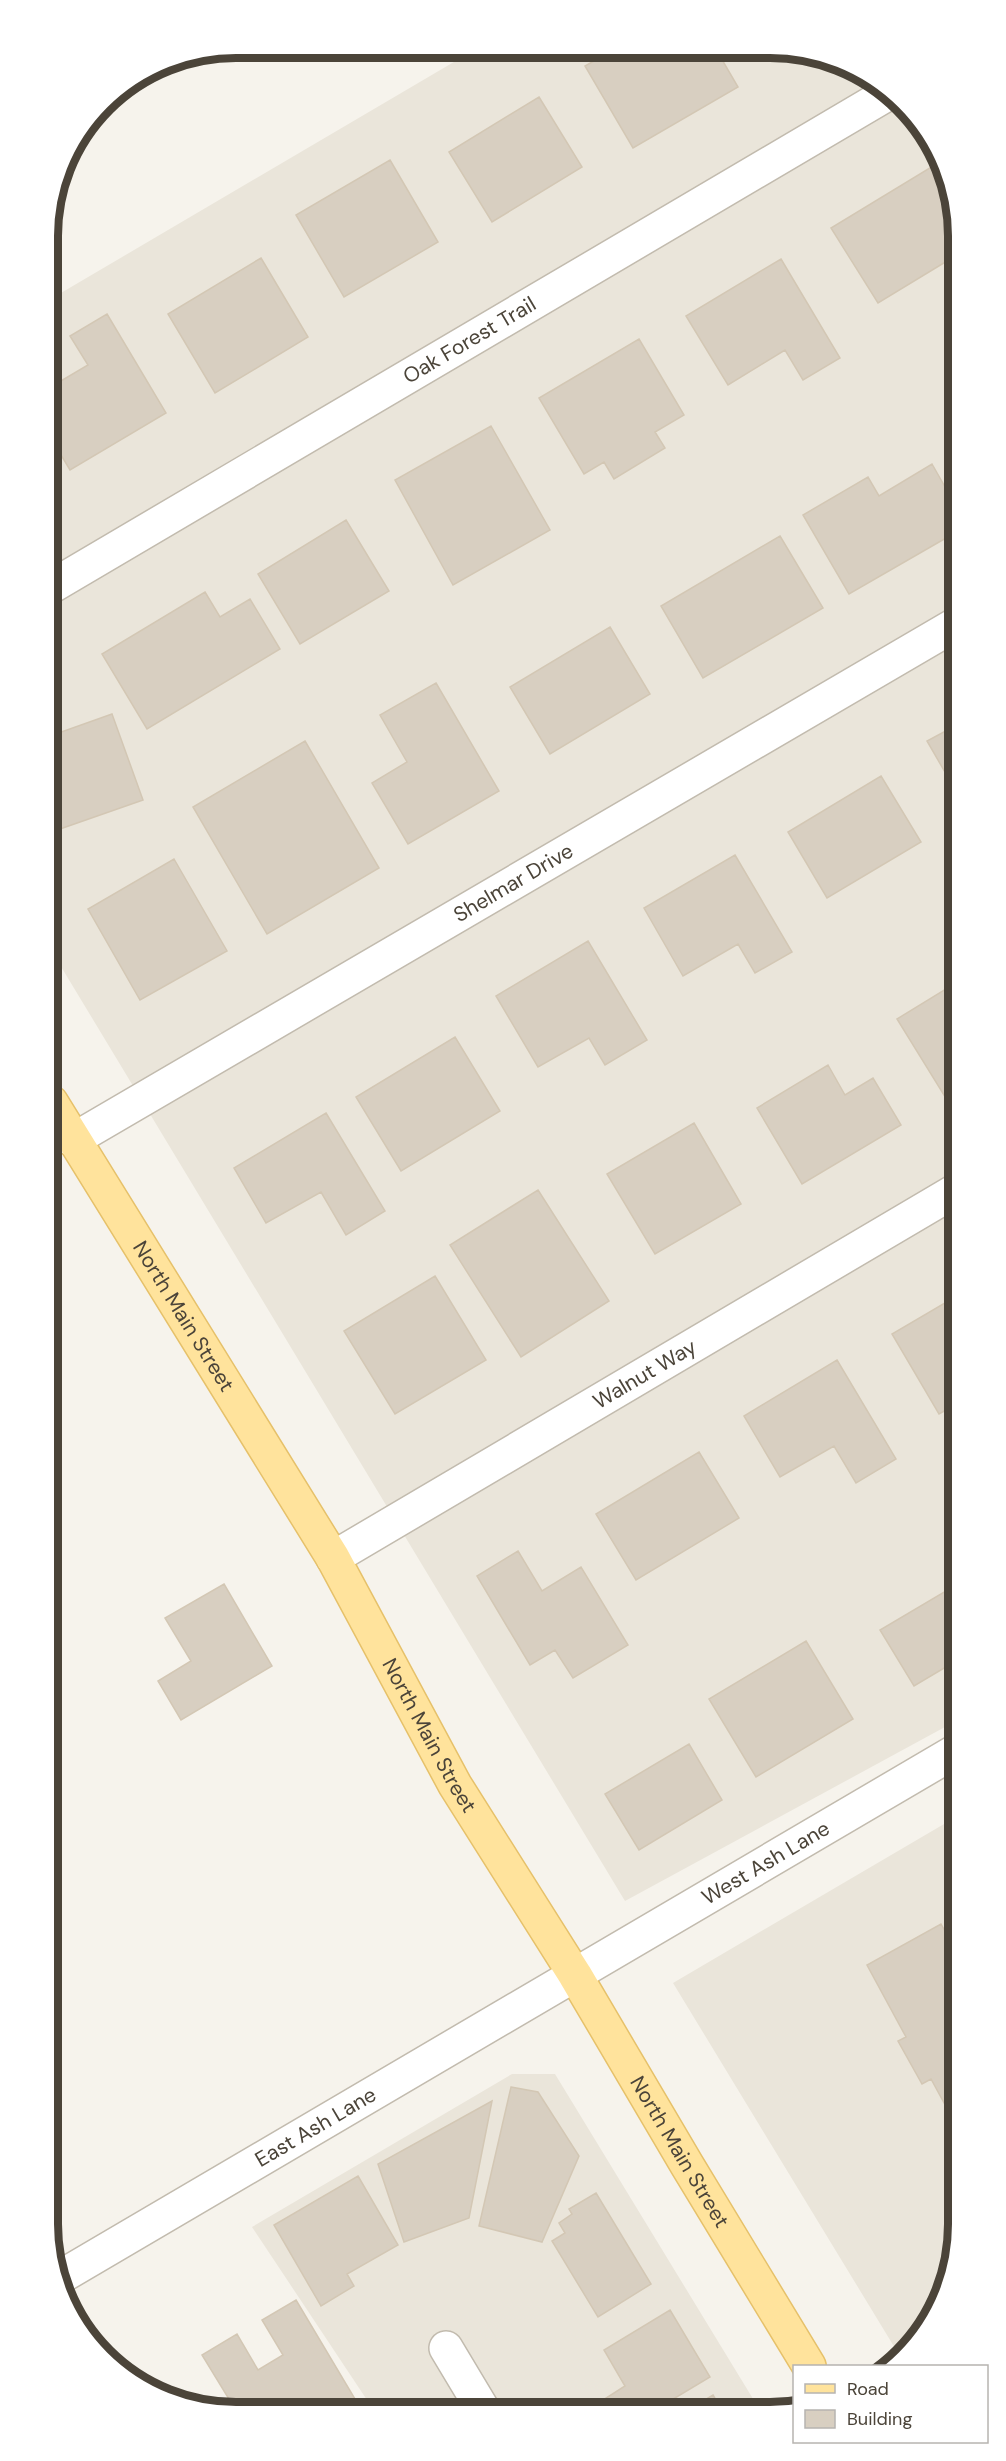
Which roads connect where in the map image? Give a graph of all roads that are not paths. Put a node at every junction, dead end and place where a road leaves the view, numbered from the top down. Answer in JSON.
{"nodes":[{"id":1,"x":881,"y":98,"type":"edge"},
{"id":2,"x":59,"y":583,"type":"edge"},
{"id":3,"x":948,"y":629,"type":"edge"},
{"id":4,"x":59,"y":1115,"type":"edge"},
{"id":5,"x":73,"y":1140,"type":"junction"},
{"id":6,"x":948,"y":1195,"type":"edge"},
{"id":7,"x":333,"y":1558,"type":"junction"},
{"id":8,"x":947,"y":1756,"type":"edge"},
{"id":9,"x":575,"y":1975,"type":"junction"},
{"id":10,"x":66,"y":2273,"type":"edge"},
{"id":11,"x":446,"y":2348,"type":"dead end"},
{"id":12,"x":808,"y":2365,"type":"edge"},
{"id":13,"x":478,"y":2402,"type":"edge"}],
"edges":[{"from":1,"to":2,"type":"street","name":"Oak Forest Trail"},
{"from":3,"to":5,"type":"street","name":"Shelmar Drive"},
{"from":4,"to":5,"type":"main road","name":"North Main Street"},
{"from":5,"to":7,"type":"main road","name":"North Main Street"},
{"from":6,"to":7,"type":"street","name":"Walnut Way"},
{"from":7,"to":9,"type":"main road","name":"North Main Street"},
{"from":8,"to":9,"type":"street","name":"West Ash Lane"},
{"from":9,"to":10,"type":"street","name":"East Ash Lane"},
{"from":9,"to":12,"type":"main road","name":"North Main Street"},
{"from":11,"to":13,"type":"street"}]}
